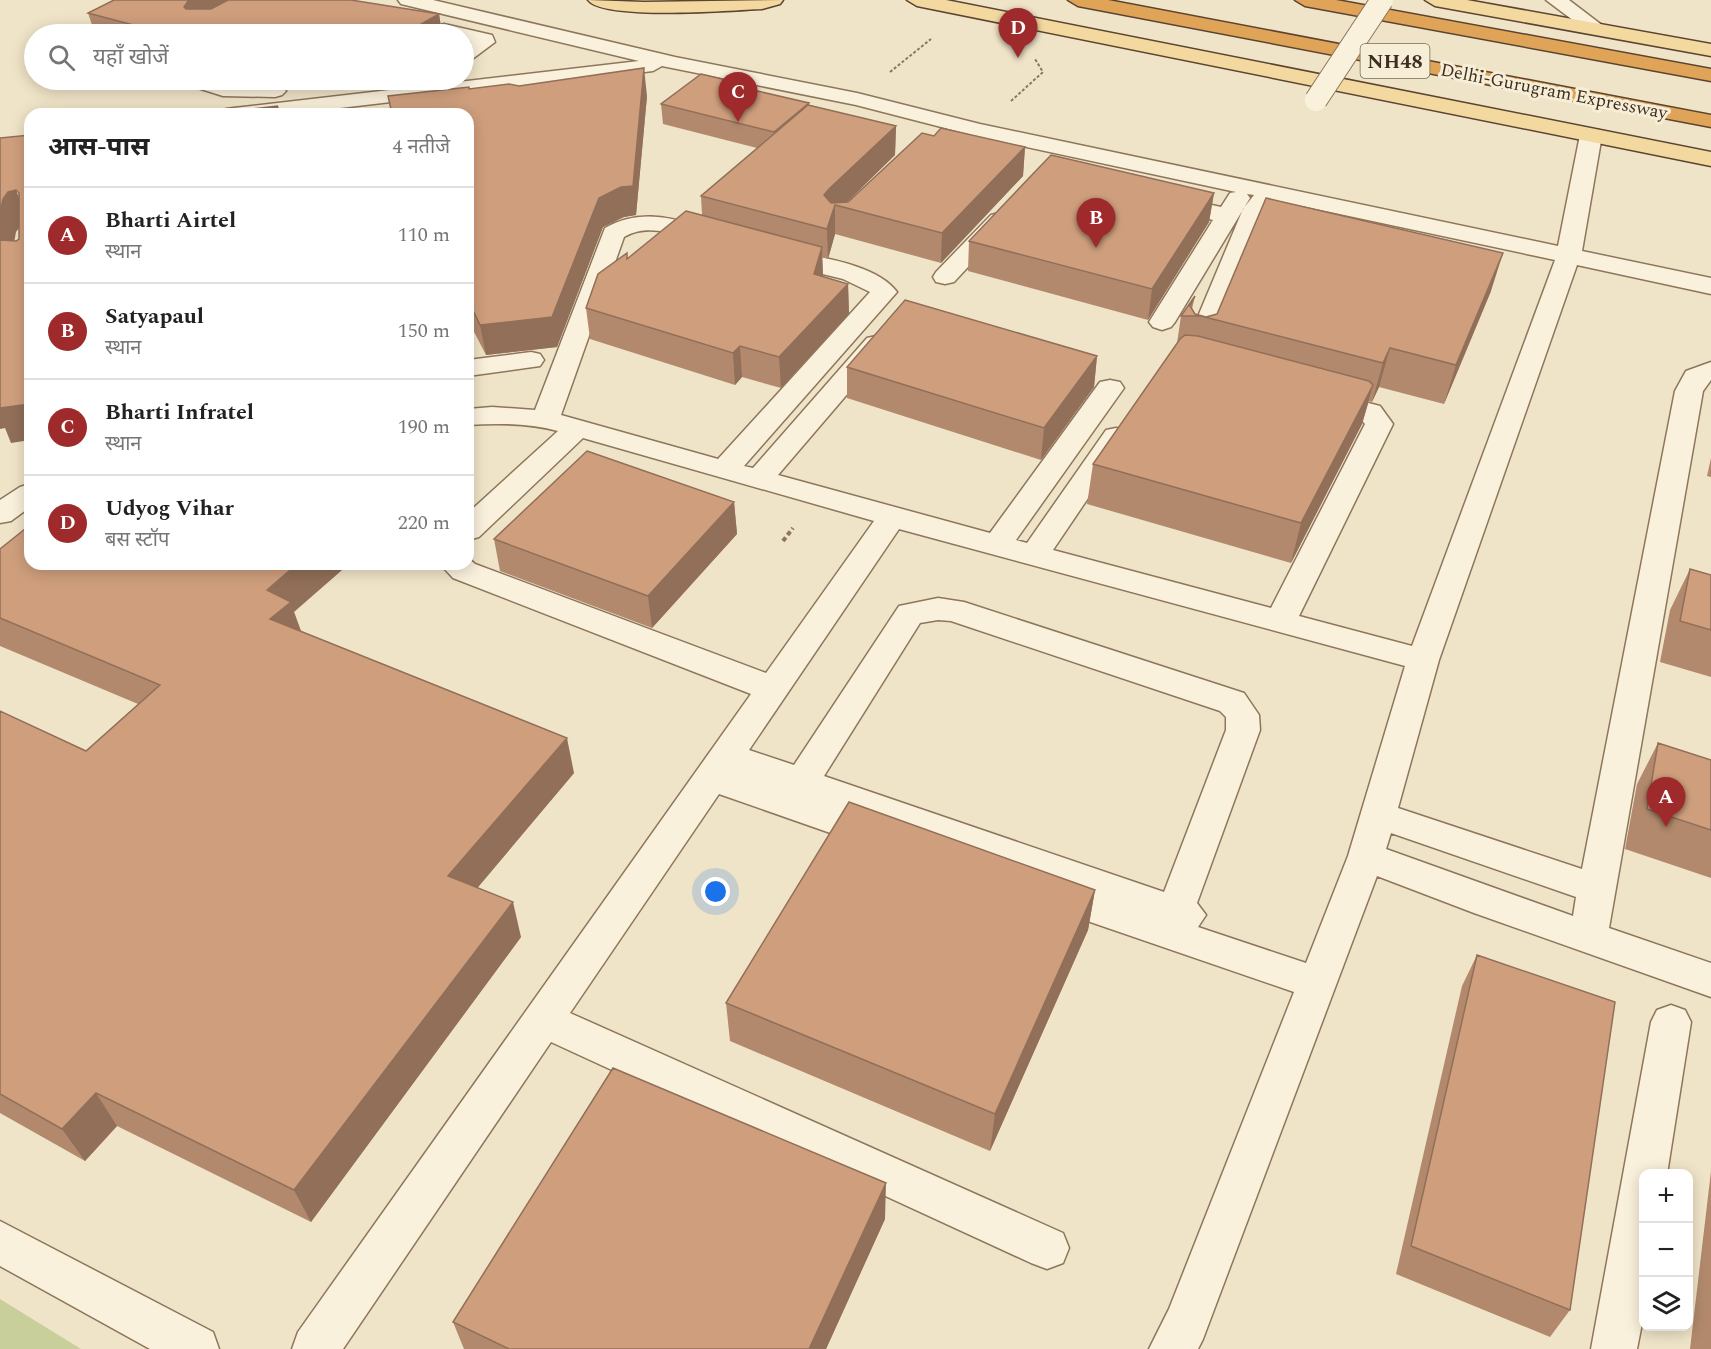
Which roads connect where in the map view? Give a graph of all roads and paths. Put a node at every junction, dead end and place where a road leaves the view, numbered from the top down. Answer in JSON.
{"nodes":[{"id":1,"x":408,"y":0,"type":"edge"},
{"id":2,"x":598,"y":0,"type":"edge"},
{"id":3,"x":773,"y":0,"type":"edge"},
{"id":4,"x":917,"y":0,"type":"edge"},
{"id":5,"x":1078,"y":0,"type":"edge"},
{"id":6,"x":1305,"y":0,"type":"edge"},
{"id":7,"x":1382,"y":0,"type":"edge"},
{"id":8,"x":1435,"y":0,"type":"edge"},
{"id":9,"x":1556,"y":0,"type":"edge"},
{"id":10,"x":1597,"y":29,"type":"junction"},
{"id":11,"x":474,"y":37,"type":"edge"},
{"id":12,"x":474,"y":50,"type":"edge"},
{"id":13,"x":1711,"y":50,"type":"edge"},
{"id":14,"x":1030,"y":51,"type":"dead end"},
{"id":15,"x":675,"y":63,"type":"junction"},
{"id":16,"x":1711,"y":75,"type":"edge"},
{"id":17,"x":230,"y":90,"type":"edge"},
{"id":18,"x":352,"y":90,"type":"edge"},
{"id":19,"x":308,"y":97,"type":"junction"},
{"id":20,"x":847,"y":97,"type":"junction"},
{"id":21,"x":1316,"y":100,"type":"dead end"},
{"id":22,"x":260,"y":108,"type":"edge"},
{"id":23,"x":828,"y":115,"type":"edge"},
{"id":24,"x":1711,"y":121,"type":"edge"},
{"id":25,"x":963,"y":126,"type":"junction"},
{"id":26,"x":1591,"y":135,"type":"junction"},
{"id":27,"x":934,"y":144,"type":"edge"},
{"id":28,"x":1066,"y":148,"type":"junction"},
{"id":29,"x":1711,"y":159,"type":"edge"},
{"id":30,"x":1049,"y":166,"type":"edge"},
{"id":31,"x":1258,"y":189,"type":"junction"},
{"id":32,"x":1146,"y":198,"type":"edge"},
{"id":33,"x":1017,"y":200,"type":"edge"},
{"id":34,"x":1227,"y":216,"type":"junction"},
{"id":35,"x":683,"y":230,"type":"junction"},
{"id":36,"x":655,"y":250,"type":"edge"},
{"id":37,"x":1569,"y":254,"type":"junction"},
{"id":38,"x":627,"y":271,"type":"edge"},
{"id":39,"x":945,"y":276,"type":"dead end"},
{"id":40,"x":1711,"y":286,"type":"edge"},
{"id":41,"x":590,"y":299,"type":"junction"},
{"id":42,"x":1162,"y":322,"type":"dead end"},
{"id":43,"x":891,"y":327,"type":"edge"},
{"id":44,"x":1195,"y":359,"type":"edge"},
{"id":45,"x":531,"y":360,"type":"dead end"},
{"id":46,"x":474,"y":368,"type":"edge"},
{"id":47,"x":1704,"y":386,"type":"edge"},
{"id":48,"x":1110,"y":388,"type":"dead end"},
{"id":49,"x":1293,"y":391,"type":"edge"},
{"id":50,"x":474,"y":416,"type":"edge"},
{"id":51,"x":1129,"y":417,"type":"edge"},
{"id":52,"x":546,"y":419,"type":"junction"},
{"id":53,"x":578,"y":428,"type":"junction"},
{"id":54,"x":725,"y":469,"type":"junction"},
{"id":55,"x":759,"y":479,"type":"junction"},
{"id":56,"x":24,"y":489,"type":"edge"},
{"id":57,"x":0,"y":493,"type":"edge"},
{"id":58,"x":24,"y":497,"type":"edge"},
{"id":59,"x":0,"y":514,"type":"edge"},
{"id":60,"x":892,"y":517,"type":"junction"},
{"id":61,"x":474,"y":524,"type":"edge"},
{"id":62,"x":997,"y":545,"type":"junction"},
{"id":63,"x":1034,"y":555,"type":"junction"},
{"id":64,"x":463,"y":570,"type":"edge"},
{"id":65,"x":1280,"y":621,"type":"junction"},
{"id":66,"x":1423,"y":660,"type":"junction"},
{"id":67,"x":773,"y":689,"type":"junction"},
{"id":68,"x":719,"y":767,"type":"junction"},
{"id":69,"x":801,"y":781,"type":"junction"},
{"id":70,"x":1378,"y":816,"type":"junction"},
{"id":71,"x":1366,"y":855,"type":"junction"},
{"id":72,"x":1596,"y":889,"type":"junction"},
{"id":73,"x":1175,"y":911,"type":"junction"},
{"id":74,"x":1588,"y":936,"type":"junction"},
{"id":75,"x":1321,"y":973,"type":"junction"},
{"id":76,"x":1711,"y":980,"type":"edge"},
{"id":77,"x":544,"y":1020,"type":"junction"},
{"id":78,"x":1671,"y":1022,"type":"dead end"},
{"id":79,"x":1646,"y":1169,"type":"edge"},
{"id":80,"x":1639,"y":1208,"type":"edge"},
{"id":81,"x":0,"y":1242,"type":"edge"},
{"id":82,"x":1047,"y":1248,"type":"dead end"},
{"id":83,"x":196,"y":1349,"type":"edge"},
{"id":84,"x":315,"y":1349,"type":"edge"},
{"id":85,"x":1172,"y":1349,"type":"edge"},
{"id":86,"x":1614,"y":1349,"type":"edge"}],
"edges":[{"from":1,"to":15,"type":"street"},
{"from":2,"to":3,"type":"main road"},
{"from":4,"to":26,"type":"main road"},
{"from":5,"to":24,"type":"highway","name":"Delhi-Gurugram Expressway","number":"NH48"},
{"from":6,"to":16,"type":"highway","number":"NH48"},
{"from":7,"to":21,"type":"street","bridge":true},
{"from":8,"to":10,"type":"main road"},
{"from":9,"to":10,"type":"street"},
{"from":10,"to":13,"type":"main road"},
{"from":11,"to":12,"type":"street"},
{"from":14,"to":25,"type":"path"},
{"from":15,"to":19,"type":"street"},
{"from":15,"to":20,"type":"street"},
{"from":17,"to":19,"type":"street"},
{"from":18,"to":19,"type":"street"},
{"from":19,"to":22,"type":"street"},
{"from":20,"to":23,"type":"street"},
{"from":20,"to":25,"type":"street"},
{"from":25,"to":27,"type":"street"},
{"from":25,"to":28,"type":"street"},
{"from":26,"to":29,"type":"main road"},
{"from":26,"to":37,"type":"street"},
{"from":28,"to":30,"type":"street"},
{"from":28,"to":31,"type":"street"},
{"from":31,"to":34,"type":"street"},
{"from":31,"to":37,"type":"street"},
{"from":31,"to":44,"type":"street"},
{"from":32,"to":34,"type":"street"},
{"from":33,"to":39,"type":"street"},
{"from":34,"to":42,"type":"street"},
{"from":35,"to":36,"type":"street"},
{"from":35,"to":41,"type":"street"},
{"from":35,"to":54,"type":"street"},
{"from":37,"to":40,"type":"street"},
{"from":37,"to":66,"type":"street"},
{"from":38,"to":41,"type":"street"},
{"from":41,"to":52,"type":"street"},
{"from":43,"to":55,"type":"street"},
{"from":45,"to":46,"type":"street"},
{"from":47,"to":72,"type":"street"},
{"from":48,"to":62,"type":"street"},
{"from":49,"to":65,"type":"street"},
{"from":50,"to":52,"type":"street"},
{"from":51,"to":63,"type":"street"},
{"from":52,"to":53,"type":"street"},
{"from":53,"to":54,"type":"street"},
{"from":53,"to":61,"type":"street"},
{"from":54,"to":55,"type":"street"},
{"from":55,"to":60,"type":"street"},
{"from":56,"to":57,"type":"street"},
{"from":58,"to":59,"type":"street"},
{"from":60,"to":62,"type":"street"},
{"from":60,"to":67,"type":"street"},
{"from":62,"to":63,"type":"street"},
{"from":63,"to":65,"type":"street"},
{"from":64,"to":67,"type":"street"},
{"from":65,"to":66,"type":"street"},
{"from":66,"to":70,"type":"street"},
{"from":67,"to":68,"type":"street"},
{"from":68,"to":69,"type":"street"},
{"from":68,"to":75,"type":"street"},
{"from":68,"to":77,"type":"street"},
{"from":69,"to":73,"type":"street"},
{"from":69,"to":73,"type":"street"},
{"from":70,"to":71,"type":"street"},
{"from":70,"to":72,"type":"street"},
{"from":71,"to":74,"type":"street"},
{"from":71,"to":75,"type":"street"},
{"from":72,"to":74,"type":"street"},
{"from":73,"to":75,"type":"street"},
{"from":74,"to":76,"type":"street"},
{"from":75,"to":85,"type":"street"},
{"from":77,"to":82,"type":"street"},
{"from":77,"to":84,"type":"street"},
{"from":78,"to":79,"type":"street"},
{"from":80,"to":86,"type":"street"},
{"from":81,"to":83,"type":"street"}]}
